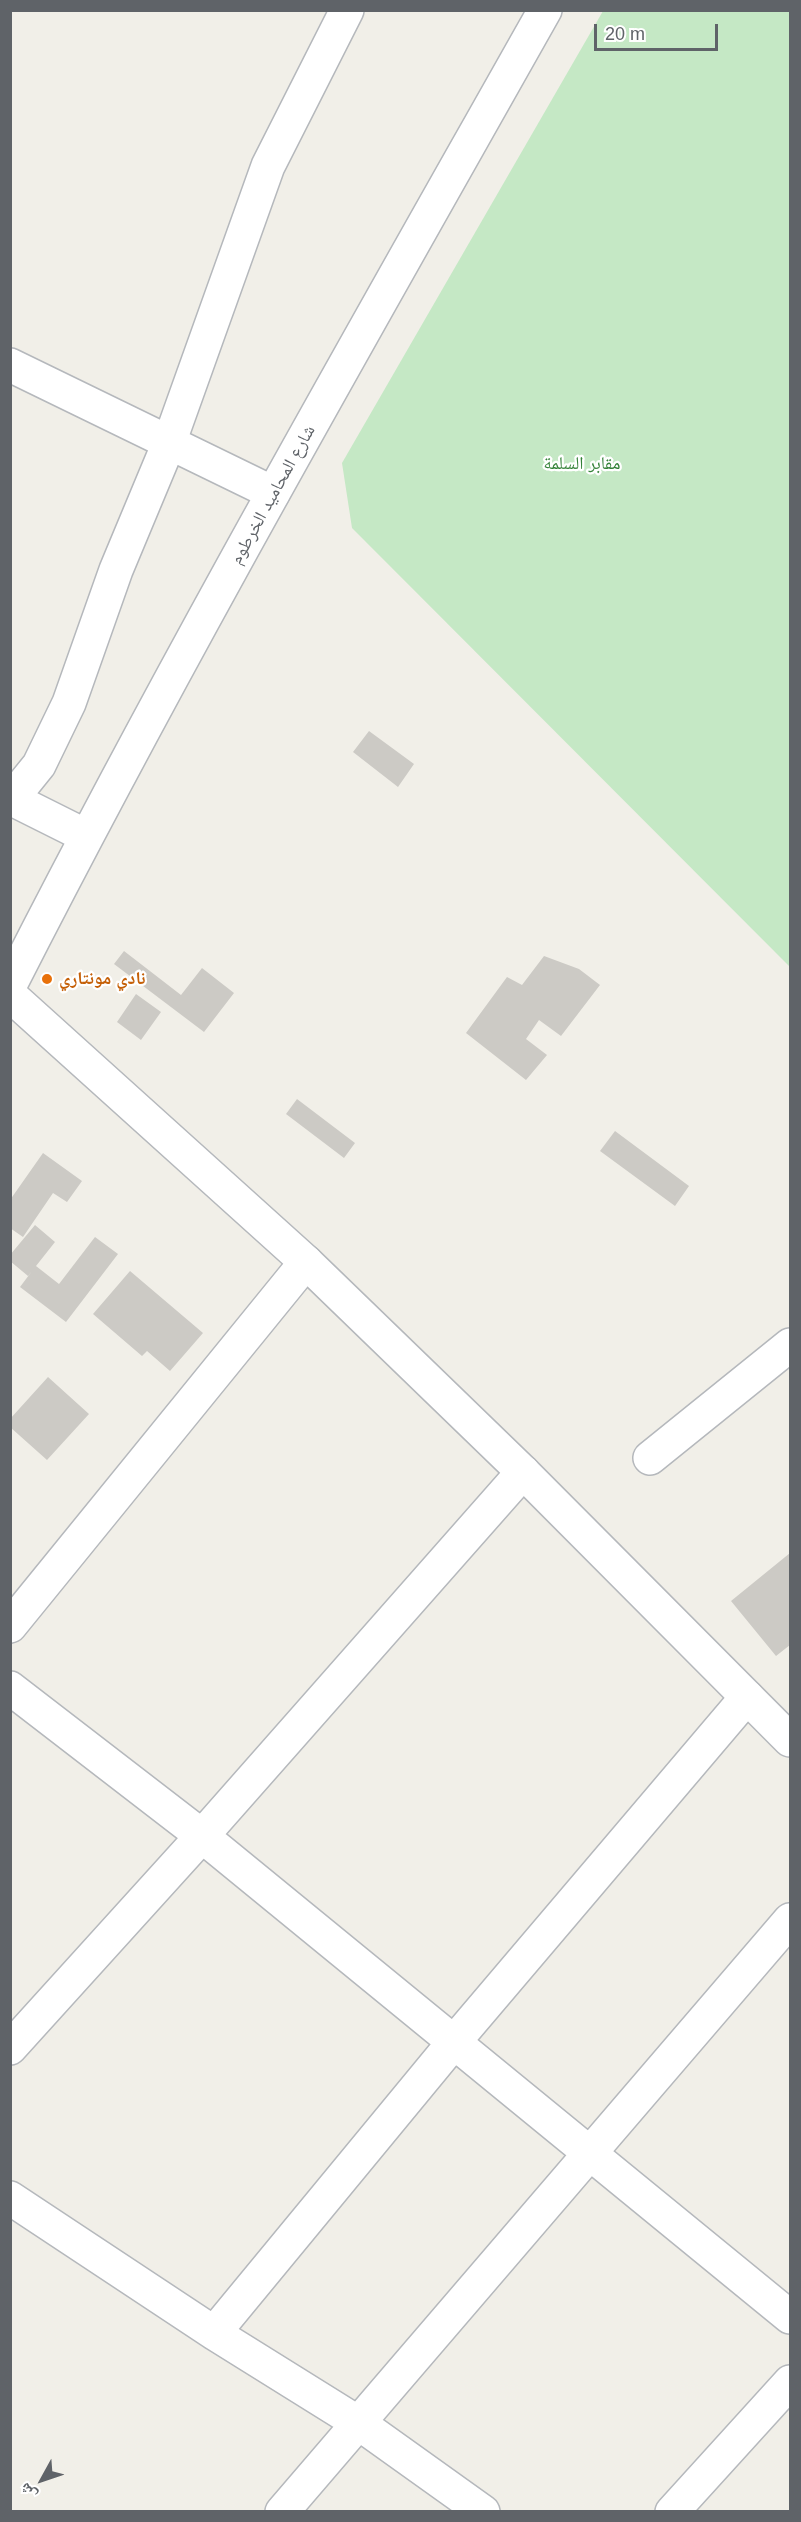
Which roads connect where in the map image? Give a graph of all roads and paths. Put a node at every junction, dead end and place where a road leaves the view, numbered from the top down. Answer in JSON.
{"nodes":[{"id":1,"x":347,"y":10,"type":"edge"},
{"id":2,"x":545,"y":10,"type":"edge"},
{"id":3,"x":10,"y":365,"type":"edge"},
{"id":4,"x":169,"y":443,"type":"junction"},
{"id":5,"x":273,"y":494,"type":"junction"},
{"id":6,"x":11,"y":800,"type":"edge"},
{"id":7,"x":86,"y":836,"type":"junction"},
{"id":8,"x":10,"y":985,"type":"edge"},
{"id":9,"x":10,"y":995,"type":"edge"},
{"id":10,"x":306,"y":1262,"type":"junction"},
{"id":11,"x":790,"y":1345,"type":"edge"},
{"id":12,"x":650,"y":1458,"type":"dead end"},
{"id":13,"x":523,"y":1472,"type":"junction"},
{"id":14,"x":10,"y":1626,"type":"edge"},
{"id":15,"x":10,"y":1688,"type":"edge"},
{"id":16,"x":747,"y":1697,"type":"junction"},
{"id":17,"x":790,"y":1740,"type":"edge"},
{"id":18,"x":202,"y":1836,"type":"junction"},
{"id":19,"x":790,"y":1920,"type":"edge"},
{"id":20,"x":454,"y":2042,"type":"junction"},
{"id":21,"x":10,"y":2048,"type":"edge"},
{"id":22,"x":589,"y":2154,"type":"junction"},
{"id":23,"x":10,"y":2198,"type":"edge"},
{"id":24,"x":790,"y":2317,"type":"edge"},
{"id":25,"x":214,"y":2332,"type":"junction"},
{"id":26,"x":790,"y":2382,"type":"edge"},
{"id":27,"x":360,"y":2424,"type":"junction"},
{"id":28,"x":282,"y":2511,"type":"edge"},
{"id":29,"x":483,"y":2511,"type":"edge"},
{"id":30,"x":672,"y":2511,"type":"edge"}],
"edges":[{"from":1,"to":4,"type":"street"},
{"from":2,"to":5,"type":"street","name":"شارع المحاميد الخرطوم"},
{"from":3,"to":4,"type":"street"},
{"from":4,"to":5,"type":"street"},
{"from":4,"to":6,"type":"street"},
{"from":5,"to":7,"type":"street","name":"شارع المحاميد الخرطوم"},
{"from":6,"to":7,"type":"street"},
{"from":7,"to":8,"type":"street","name":"شارع المحاميد الخرطوم"},
{"from":9,"to":10,"type":"street"},
{"from":10,"to":13,"type":"street"},
{"from":10,"to":14,"type":"street"},
{"from":11,"to":12,"type":"street"},
{"from":13,"to":16,"type":"street"},
{"from":13,"to":18,"type":"street"},
{"from":15,"to":18,"type":"street"},
{"from":16,"to":17,"type":"street"},
{"from":16,"to":20,"type":"street"},
{"from":18,"to":20,"type":"street"},
{"from":18,"to":21,"type":"street"},
{"from":19,"to":22,"type":"street"},
{"from":20,"to":22,"type":"street"},
{"from":20,"to":25,"type":"street"},
{"from":22,"to":24,"type":"street"},
{"from":22,"to":27,"type":"street"},
{"from":23,"to":25,"type":"street"},
{"from":25,"to":27,"type":"street"},
{"from":26,"to":30,"type":"street"},
{"from":27,"to":28,"type":"street"},
{"from":27,"to":29,"type":"street"}]}
